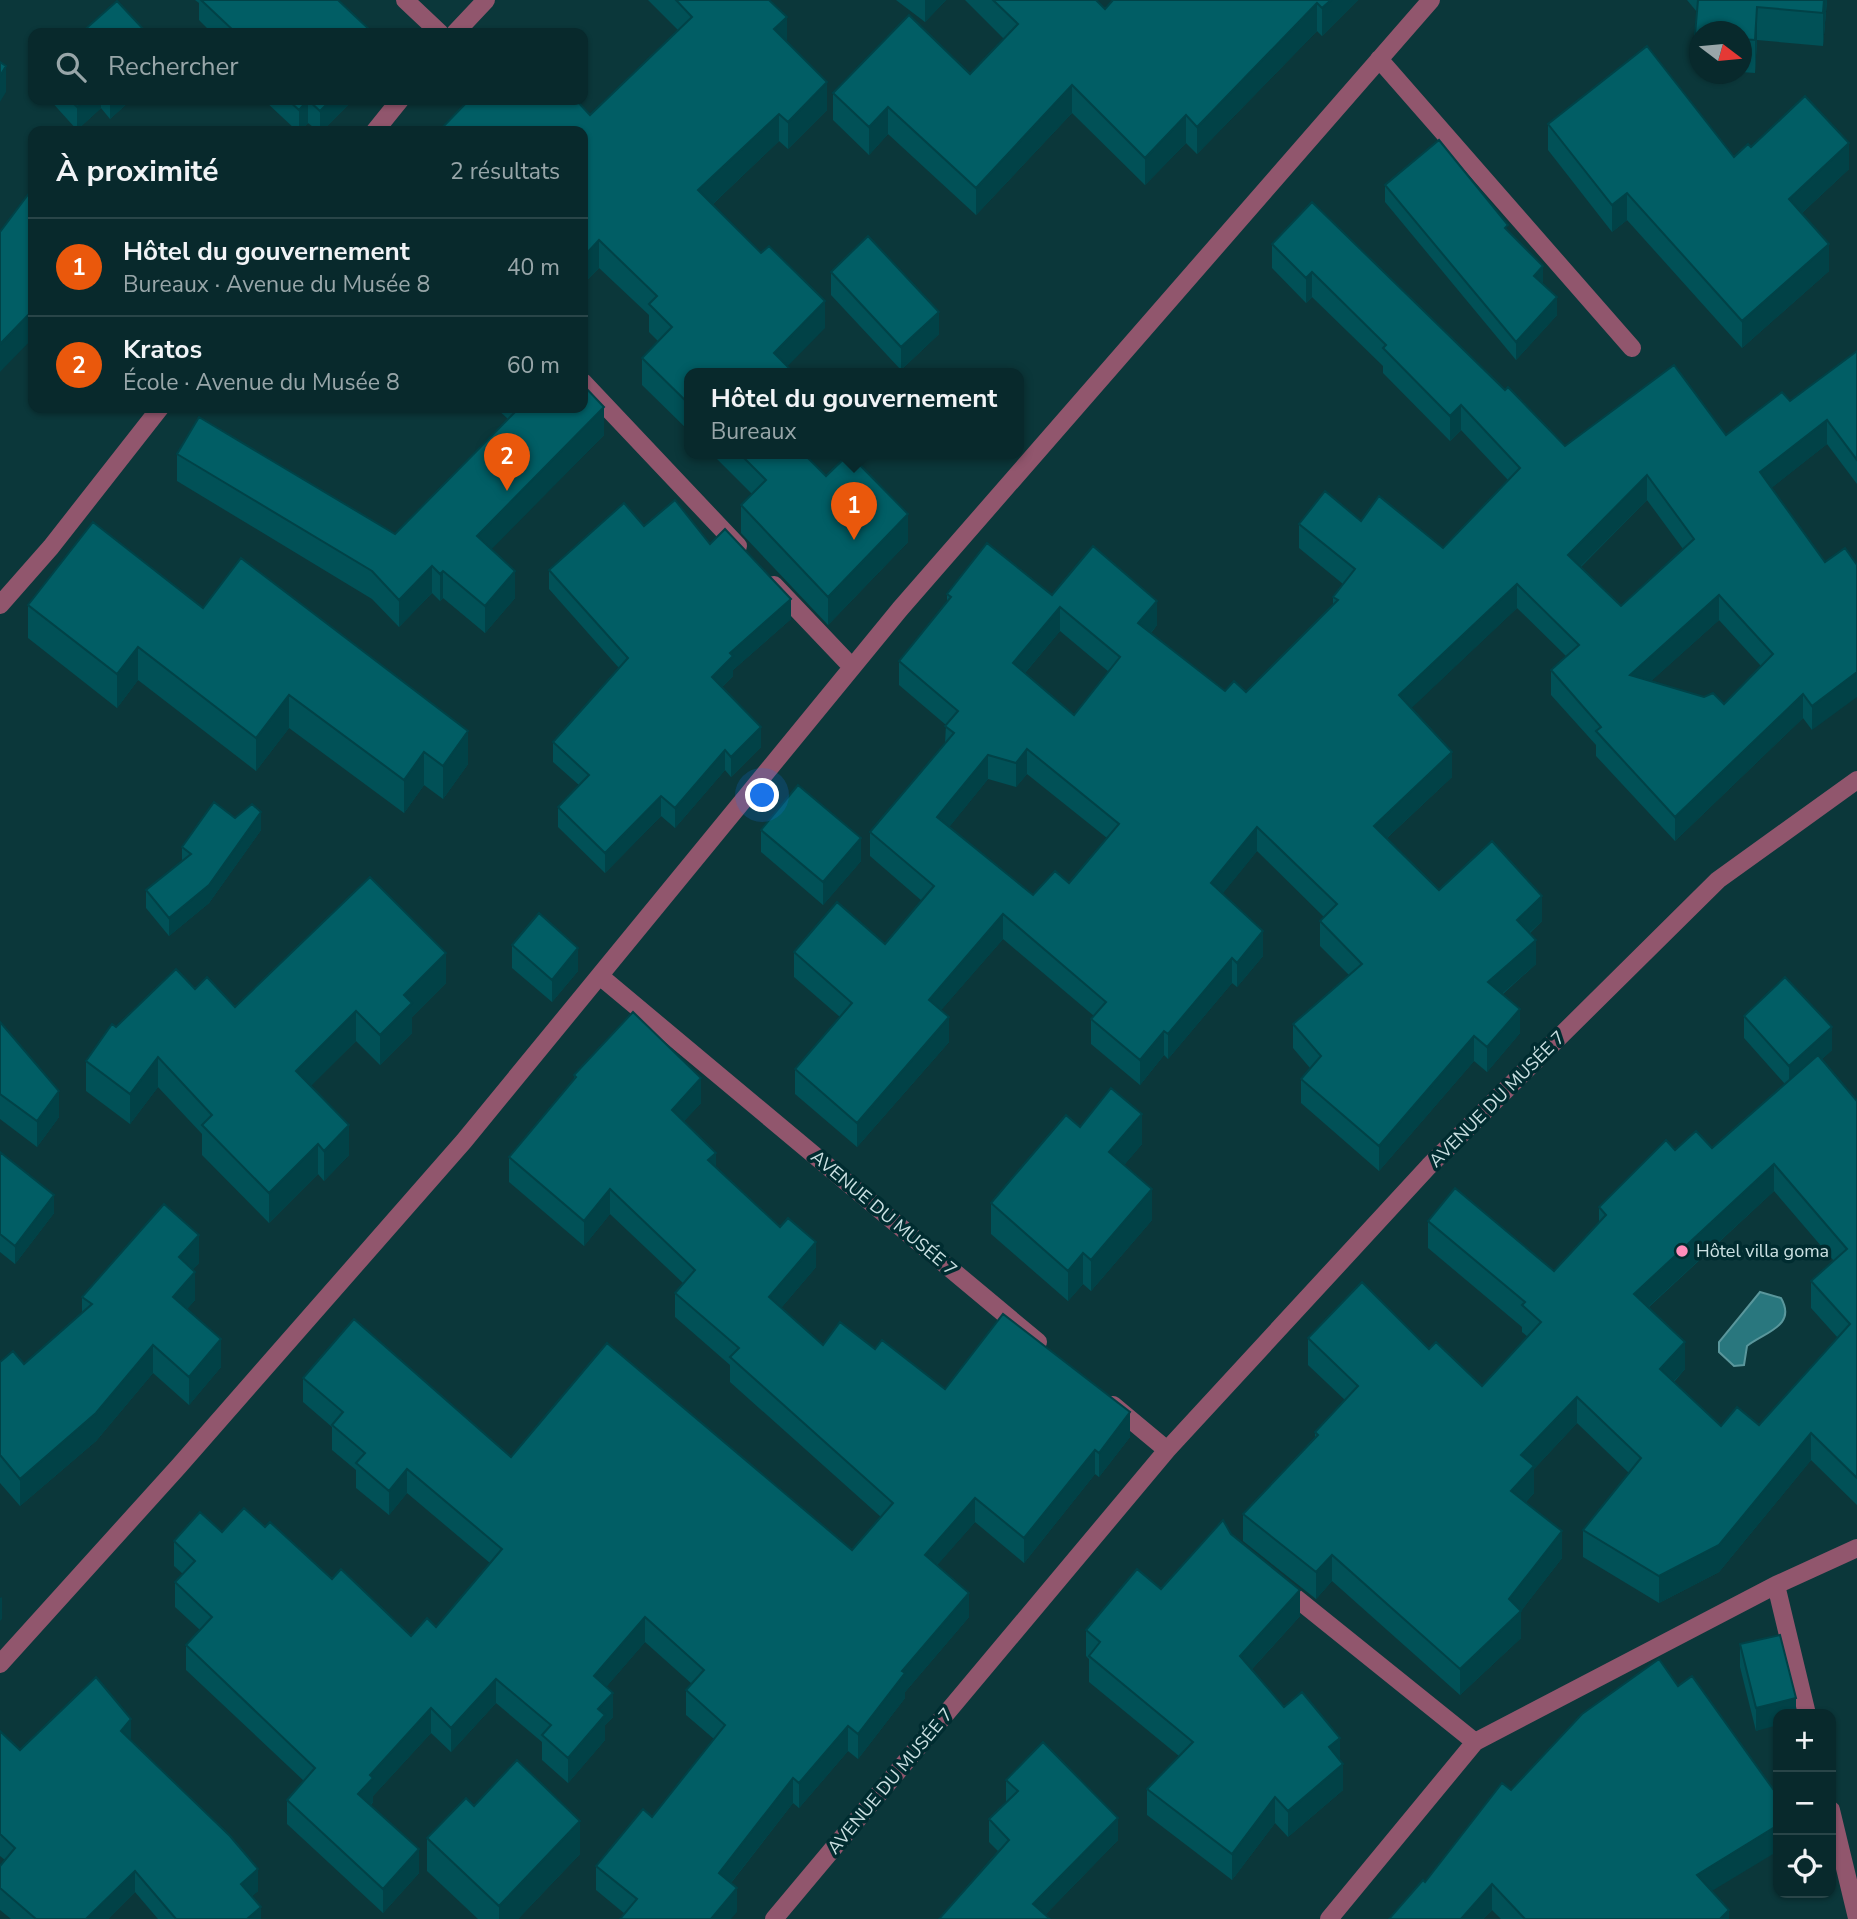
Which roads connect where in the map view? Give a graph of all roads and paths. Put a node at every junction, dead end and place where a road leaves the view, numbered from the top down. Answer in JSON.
{"nodes":[{"id":1,"x":405,"y":0,"type":"edge"},
{"id":2,"x":486,"y":0,"type":"edge"},
{"id":3,"x":1431,"y":0,"type":"edge"},
{"id":4,"x":435,"y":28,"type":"edge"},
{"id":5,"x":460,"y":28,"type":"edge"},
{"id":6,"x":1379,"y":59,"type":"junction"},
{"id":7,"x":396,"y":105,"type":"edge"},
{"id":8,"x":378,"y":126,"type":"edge"},
{"id":9,"x":1632,"y":348,"type":"dead end"},
{"id":10,"x":588,"y":387,"type":"edge"},
{"id":11,"x":156,"y":413,"type":"edge"},
{"id":12,"x":746,"y":554,"type":"edge"},
{"id":13,"x":765,"y":575,"type":"edge"},
{"id":14,"x":0,"y":604,"type":"edge"},
{"id":15,"x":851,"y":666,"type":"junction"},
{"id":16,"x":1857,"y":780,"type":"edge"},
{"id":17,"x":601,"y":977,"type":"junction"},
{"id":18,"x":1049,"y":1352,"type":"edge"},
{"id":19,"x":1103,"y":1397,"type":"edge"},
{"id":20,"x":1167,"y":1450,"type":"junction"},
{"id":21,"x":1857,"y":1548,"type":"edge"},
{"id":22,"x":1270,"y":1577,"type":"edge"},
{"id":23,"x":1776,"y":1585,"type":"junction"},
{"id":24,"x":0,"y":1664,"type":"edge"},
{"id":25,"x":1806,"y":1709,"type":"edge"},
{"id":26,"x":1475,"y":1742,"type":"junction"},
{"id":27,"x":1836,"y":1831,"type":"edge"},
{"id":28,"x":1857,"y":1918,"type":"edge"},
{"id":29,"x":774,"y":1919,"type":"edge"},
{"id":30,"x":1329,"y":1919,"type":"edge"}],
"edges":[{"from":1,"to":4,"type":"street"},
{"from":2,"to":5,"type":"street"},
{"from":3,"to":6,"type":"street"},
{"from":6,"to":9,"type":"street"},
{"from":6,"to":15,"type":"street"},
{"from":7,"to":8,"type":"street"},
{"from":10,"to":12,"type":"street"},
{"from":11,"to":14,"type":"street"},
{"from":13,"to":15,"type":"street"},
{"from":15,"to":17,"type":"street"},
{"from":16,"to":20,"type":"street","name":"AVENUE DU MUSÉE 7"},
{"from":17,"to":18,"type":"street","name":"AVENUE DU MUSÉE 7"},
{"from":17,"to":24,"type":"street"},
{"from":19,"to":20,"type":"street"},
{"from":20,"to":29,"type":"street","name":"AVENUE DU MUSÉE 7"},
{"from":21,"to":23,"type":"street"},
{"from":22,"to":26,"type":"street"},
{"from":23,"to":25,"type":"street"},
{"from":23,"to":26,"type":"street"},
{"from":26,"to":30,"type":"street"},
{"from":27,"to":28,"type":"street"}]}
